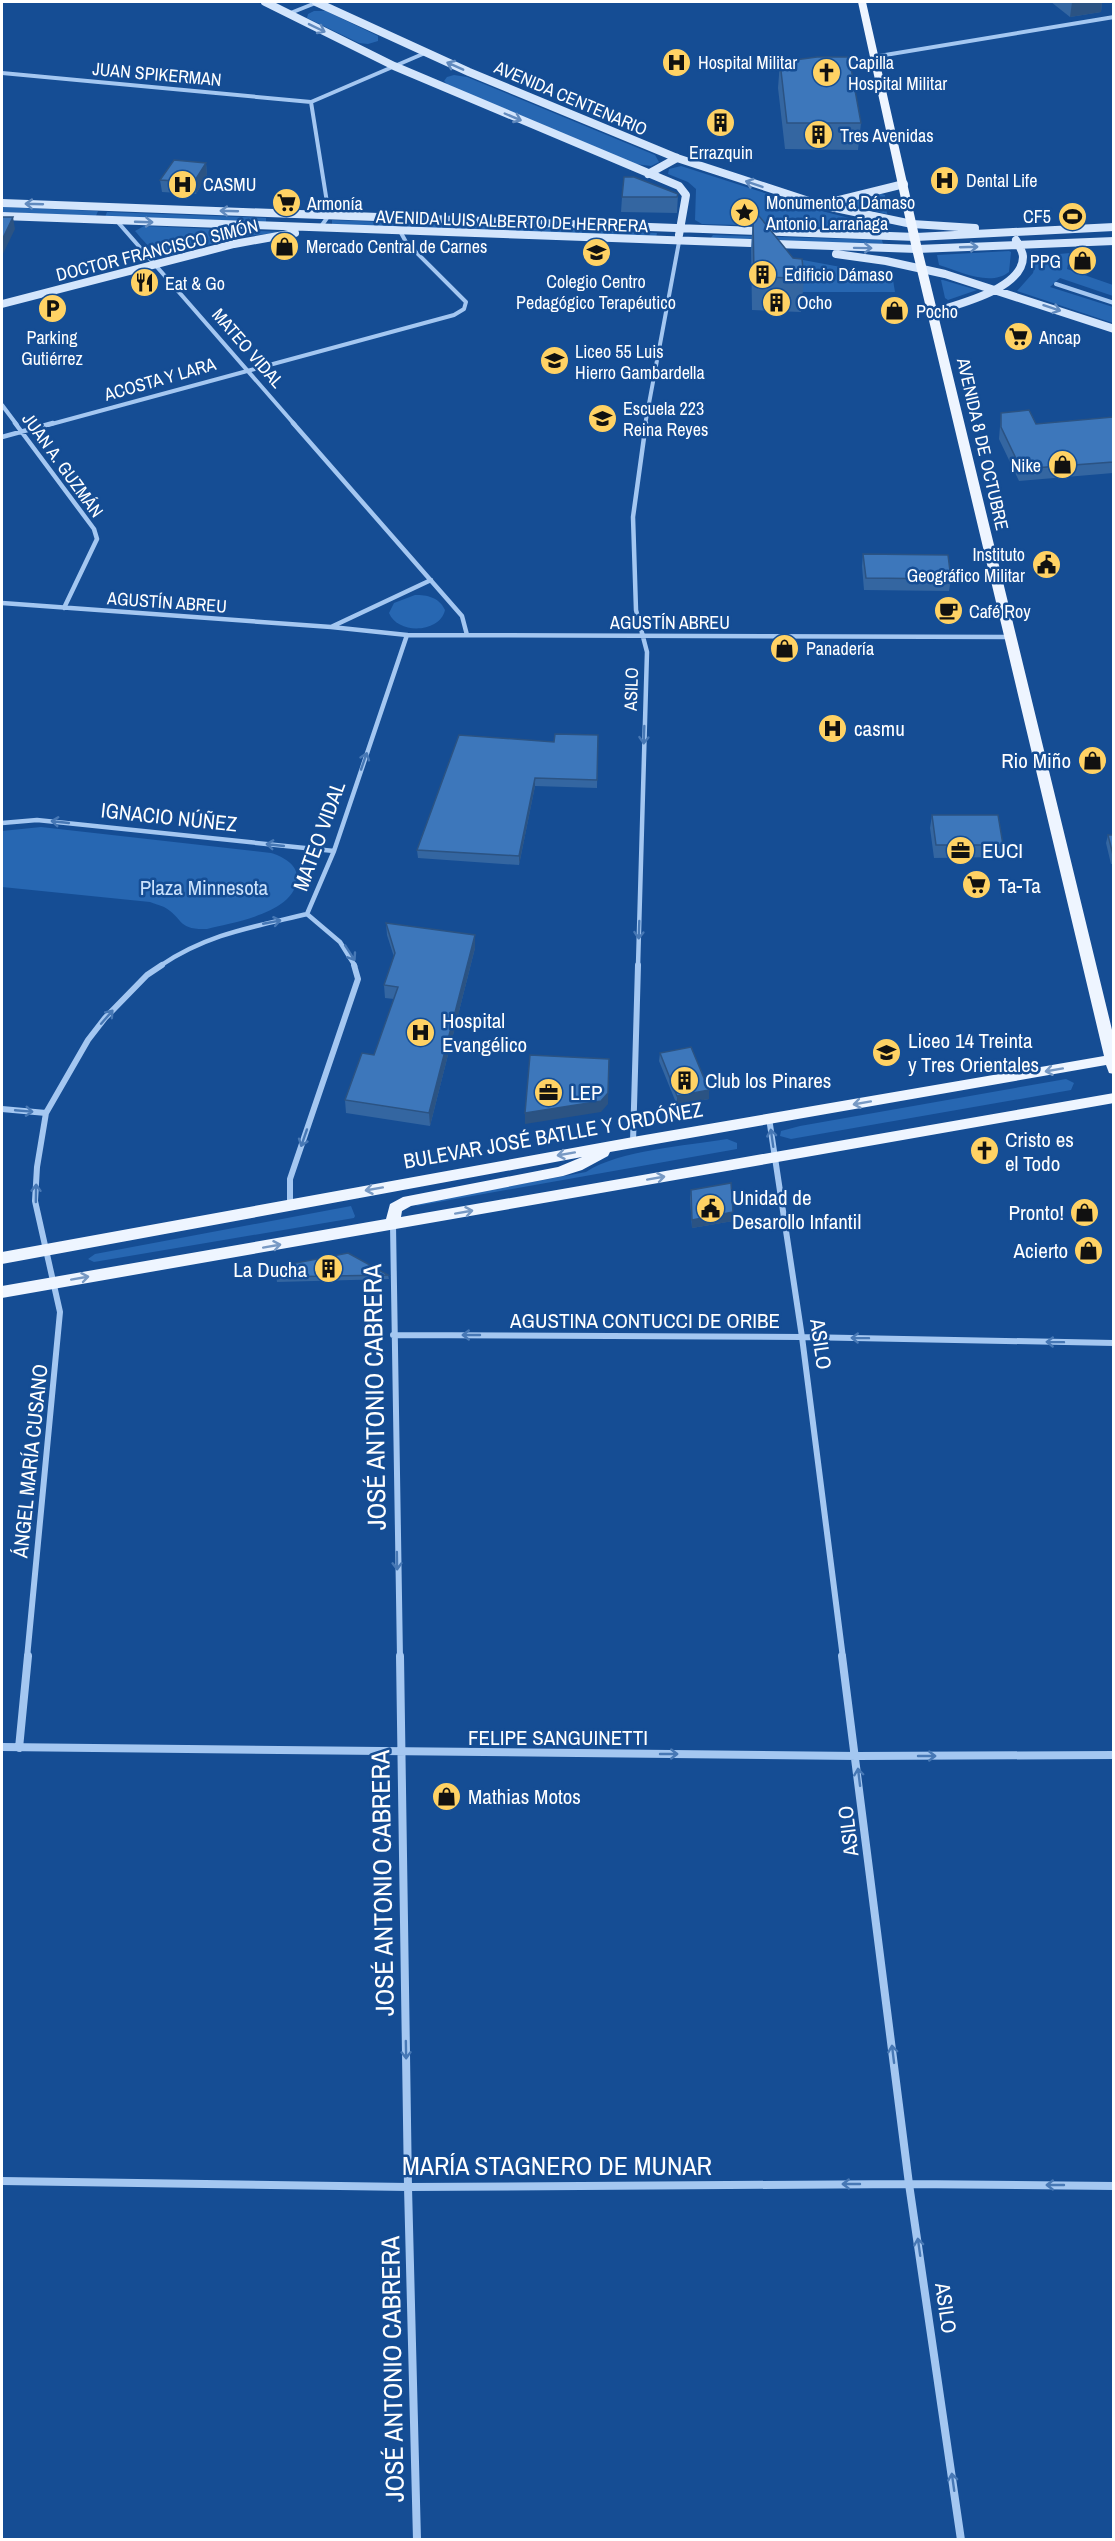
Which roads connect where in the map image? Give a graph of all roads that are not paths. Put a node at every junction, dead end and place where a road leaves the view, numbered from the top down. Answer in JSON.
{"nodes":[{"id":1,"x":264,"y":2,"type":"edge"},
{"id":2,"x":317,"y":2,"type":"edge"},
{"id":3,"x":862,"y":2,"type":"edge"},
{"id":4,"x":288,"y":14,"type":"junction"},
{"id":5,"x":1113,"y":17,"type":"edge"},
{"id":6,"x":425,"y":53,"type":"junction"},
{"id":7,"x":873,"y":57,"type":"junction"},
{"id":8,"x":394,"y":66,"type":"junction"},
{"id":9,"x":2,"y":73,"type":"edge"},
{"id":10,"x":311,"y":102,"type":"junction"},
{"id":11,"x":677,"y":158,"type":"junction"},
{"id":12,"x":648,"y":174,"type":"junction"},
{"id":13,"x":903,"y":184,"type":"junction"},
{"id":14,"x":2,"y":203,"type":"edge"},
{"id":15,"x":821,"y":205,"type":"junction"},
{"id":16,"x":329,"y":215,"type":"junction"},
{"id":17,"x":2,"y":216,"type":"edge"},
{"id":18,"x":116,"y":220,"type":"junction"},
{"id":19,"x":912,"y":224,"type":"junction"},
{"id":20,"x":1113,"y":227,"type":"edge"},
{"id":21,"x":320,"y":229,"type":"junction"},
{"id":22,"x":681,"y":229,"type":"junction"},
{"id":23,"x":399,"y":231,"type":"junction"},
{"id":24,"x":1007,"y":234,"type":"junction"},
{"id":25,"x":916,"y":237,"type":"junction"},
{"id":26,"x":1113,"y":241,"type":"edge"},
{"id":27,"x":679,"y":242,"type":"junction"},
{"id":28,"x":800,"y":246,"type":"junction"},
{"id":29,"x":1021,"y":246,"type":"junction"},
{"id":30,"x":917,"y":249,"type":"junction"},
{"id":31,"x":156,"y":264,"type":"junction"},
{"id":32,"x":922,"y":269,"type":"junction"},
{"id":33,"x":1056,"y":284,"type":"dead end"},
{"id":34,"x":997,"y":290,"type":"junction"},
{"id":35,"x":1113,"y":303,"type":"edge"},
{"id":36,"x":2,"y":304,"type":"edge"},
{"id":37,"x":934,"y":312,"type":"junction"},
{"id":38,"x":1113,"y":329,"type":"edge"},
{"id":39,"x":247,"y":369,"type":"junction"},
{"id":40,"x":2,"y":405,"type":"edge"},
{"id":41,"x":21,"y":431,"type":"junction"},
{"id":42,"x":2,"y":437,"type":"edge"},
{"id":43,"x":431,"y":580,"type":"junction"},
{"id":44,"x":2,"y":603,"type":"edge"},
{"id":45,"x":64,"y":608,"type":"junction"},
{"id":46,"x":331,"y":627,"type":"junction"},
{"id":47,"x":407,"y":635,"type":"junction"},
{"id":48,"x":467,"y":635,"type":"junction"},
{"id":49,"x":643,"y":635,"type":"junction"},
{"id":50,"x":1010,"y":637,"type":"junction"},
{"id":51,"x":2,"y":823,"type":"edge"},
{"id":52,"x":333,"y":851,"type":"junction"},
{"id":53,"x":307,"y":914,"type":"junction"},
{"id":54,"x":1113,"y":1063,"type":"edge"},
{"id":55,"x":1113,"y":1098,"type":"edge"},
{"id":56,"x":2,"y":1109,"type":"edge"},
{"id":57,"x":46,"y":1113,"type":"junction"},
{"id":58,"x":769,"y":1118,"type":"junction"},
{"id":59,"x":633,"y":1142,"type":"junction"},
{"id":60,"x":613,"y":1146,"type":"junction"},
{"id":61,"x":775,"y":1157,"type":"junction"},
{"id":62,"x":290,"y":1204,"type":"junction"},
{"id":63,"x":393,"y":1225,"type":"junction"},
{"id":64,"x":46,"y":1250,"type":"junction"},
{"id":65,"x":2,"y":1258,"type":"edge"},
{"id":66,"x":54,"y":1283,"type":"junction"},
{"id":67,"x":2,"y":1292,"type":"edge"},
{"id":68,"x":393,"y":1335,"type":"junction"},
{"id":69,"x":802,"y":1337,"type":"junction"},
{"id":70,"x":1113,"y":1343,"type":"edge"},
{"id":71,"x":2,"y":1747,"type":"edge"},
{"id":72,"x":18,"y":1748,"type":"junction"},
{"id":73,"x":400,"y":1753,"type":"junction"},
{"id":74,"x":1113,"y":1755,"type":"edge"},
{"id":75,"x":857,"y":1756,"type":"junction"},
{"id":76,"x":2,"y":2181,"type":"edge"},
{"id":77,"x":909,"y":2184,"type":"junction"},
{"id":78,"x":1113,"y":2186,"type":"edge"},
{"id":79,"x":408,"y":2187,"type":"junction"},
{"id":80,"x":417,"y":2540,"type":"edge"},
{"id":81,"x":961,"y":2540,"type":"edge"}],
"edges":[{"from":1,"to":4,"type":"street","name":"AVENIDA CENTENARIO"},
{"from":2,"to":4,"type":"street"},
{"from":2,"to":6,"type":"street","name":"AVENIDA CENTENARIO"},
{"from":3,"to":7,"type":"main road","name":"AVENIDA 8 DE OCTUBRE"},
{"from":4,"to":8,"type":"street","name":"AVENIDA CENTENARIO","one_way":true},
{"from":5,"to":7,"type":"street"},
{"from":6,"to":8,"type":"street"},
{"from":11,"to":6,"type":"street","name":"AVENIDA CENTENARIO","one_way":true},
{"from":7,"to":13,"type":"main road","name":"AVENIDA 8 DE OCTUBRE"},
{"from":8,"to":10,"type":"street"},
{"from":8,"to":12,"type":"street","name":"AVENIDA CENTENARIO","one_way":true},
{"from":9,"to":10,"type":"street","name":"JUAN SPIKERMAN"},
{"from":10,"to":16,"type":"street"},
{"from":11,"to":12,"type":"street"},
{"from":15,"to":11,"type":"street","name":"AVENIDA CENTENARIO","one_way":true},
{"from":12,"to":22,"type":"street","name":"AVENIDA CENTENARIO"},
{"from":13,"to":15,"type":"street"},
{"from":13,"to":19,"type":"main road","name":"AVENIDA 8 DE OCTUBRE"},
{"from":16,"to":14,"type":"street","name":"AVENIDA LUIS ALBERTO DE HERRERA","one_way":true},
{"from":15,"to":19,"type":"street","name":"AVENIDA CENTENARIO"},
{"from":16,"to":21,"type":"street"},
{"from":16,"to":22,"type":"street","name":"AVENIDA LUIS ALBERTO DE HERRERA"},
{"from":17,"to":18,"type":"street","name":"AVENIDA LUIS ALBERTO DE HERRERA"},
{"from":18,"to":21,"type":"street","name":"AVENIDA LUIS ALBERTO DE HERRERA","one_way":true},
{"from":18,"to":31,"type":"street","name":"MATEO VIDAL"},
{"from":19,"to":24,"type":"street","name":"AVENIDA LUIS ALBERTO DE HERRERA"},
{"from":19,"to":25,"type":"main road","name":"AVENIDA 8 DE OCTUBRE"},
{"from":20,"to":24,"type":"street","name":"AVENIDA LUIS ALBERTO DE HERRERA"},
{"from":21,"to":23,"type":"street","name":"AVENIDA LUIS ALBERTO DE HERRERA"},
{"from":21,"to":31,"type":"street","name":"DOCTOR FRANCISCO SIMÓN"},
{"from":22,"to":25,"type":"street","name":"AVENIDA LUIS ALBERTO DE HERRERA"},
{"from":22,"to":27,"type":"street","name":"AVENIDA CENTENARIO"},
{"from":23,"to":27,"type":"street","name":"AVENIDA LUIS ALBERTO DE HERRERA"},
{"from":23,"to":39,"type":"street","name":"ACOSTA Y LARA"},
{"from":24,"to":25,"type":"street","name":"AVENIDA LUIS ALBERTO DE HERRERA"},
{"from":24,"to":29,"type":"street"},
{"from":25,"to":30,"type":"main road","name":"AVENIDA 8 DE OCTUBRE"},
{"from":26,"to":29,"type":"street","name":"AVENIDA LUIS ALBERTO DE HERRERA"},
{"from":27,"to":28,"type":"street","name":"AVENIDA LUIS ALBERTO DE HERRERA"},
{"from":27,"to":49,"type":"street","name":"ASILO"},
{"from":28,"to":30,"type":"street","name":"AVENIDA LUIS ALBERTO DE HERRERA","one_way":true},
{"from":28,"to":32,"type":"street"},
{"from":30,"to":29,"type":"street","name":"AVENIDA LUIS ALBERTO DE HERRERA","one_way":true},
{"from":29,"to":34,"type":"street"},
{"from":30,"to":32,"type":"main road","name":"AVENIDA 8 DE OCTUBRE"},
{"from":31,"to":36,"type":"street","name":"DOCTOR FRANCISCO SIMÓN"},
{"from":31,"to":39,"type":"street","name":"MATEO VIDAL"},
{"from":32,"to":34,"type":"street"},
{"from":32,"to":37,"type":"main road","name":"AVENIDA 8 DE OCTUBRE"},
{"from":33,"to":35,"type":"street"},
{"from":34,"to":37,"type":"street"},
{"from":34,"to":38,"type":"street","one_way":true},
{"from":37,"to":50,"type":"main road","name":"AVENIDA 8 DE OCTUBRE"},
{"from":39,"to":41,"type":"street","name":"ACOSTA Y LARA"},
{"from":39,"to":43,"type":"street","name":"MATEO VIDAL"},
{"from":40,"to":41,"type":"street","name":"JUAN A. GUZMÁN"},
{"from":41,"to":42,"type":"street","name":"ACOSTA Y LARA"},
{"from":41,"to":45,"type":"street","name":"JUAN A. GUZMÁN"},
{"from":43,"to":46,"type":"street","name":"AGUSTÍN ABREU"},
{"from":43,"to":48,"type":"street","name":"MATEO VIDAL"},
{"from":44,"to":45,"type":"street","name":"AGUSTÍN ABREU"},
{"from":45,"to":46,"type":"street","name":"AGUSTÍN ABREU"},
{"from":46,"to":47,"type":"street","name":"AGUSTÍN ABREU"},
{"from":47,"to":48,"type":"street","name":"AGUSTÍN ABREU"},
{"from":52,"to":47,"type":"street","name":"MATEO VIDAL","one_way":true},
{"from":48,"to":49,"type":"street","name":"AGUSTÍN ABREU"},
{"from":49,"to":50,"type":"street","name":"AGUSTÍN ABREU"},
{"from":49,"to":59,"type":"street","name":"ASILO","one_way":true},
{"from":50,"to":54,"type":"main road","name":"AVENIDA 8 DE OCTUBRE"},
{"from":52,"to":51,"type":"street","name":"IGNACIO NÚÑEZ","one_way":true},
{"from":52,"to":53,"type":"street","name":"MATEO VIDAL"},
{"from":57,"to":53,"type":"street","one_way":true},
{"from":53,"to":62,"type":"street","name":"MATEO VIDAL","one_way":true},
{"from":54,"to":58,"type":"main road","name":"BULEVAR JOSÉ BATLLE Y ORDÓÑEZ","one_way":true},
{"from":55,"to":61,"type":"main road"},
{"from":56,"to":57,"type":"street","one_way":true},
{"from":64,"to":57,"type":"street","name":"ÁNGEL MARÍA CUSANO","one_way":true},
{"from":58,"to":59,"type":"main road","name":"BULEVAR JOSÉ BATLLE Y ORDÓÑEZ"},
{"from":61,"to":58,"type":"street","name":"ASILO","one_way":true},
{"from":59,"to":60,"type":"main road","name":"BULEVAR JOSÉ BATLLE Y ORDÓÑEZ"},
{"from":60,"to":62,"type":"main road","name":"BULEVAR JOSÉ BATLLE Y ORDÓÑEZ","one_way":true},
{"from":60,"to":63,"type":"main road"},
{"from":63,"to":61,"type":"main road","one_way":true},
{"from":61,"to":69,"type":"street","name":"ASILO"},
{"from":62,"to":64,"type":"main road","name":"BULEVAR JOSÉ BATLLE Y ORDÓÑEZ"},
{"from":66,"to":63,"type":"main road","one_way":true},
{"from":63,"to":68,"type":"street","name":"JOSÉ ANTONIO CABRERA"},
{"from":64,"to":65,"type":"main road","name":"BULEVAR JOSÉ BATLLE Y ORDÓÑEZ"},
{"from":64,"to":66,"type":"street","name":"ÁNGEL MARÍA CUSANO"},
{"from":66,"to":67,"type":"main road"},
{"from":66,"to":72,"type":"street","name":"ÁNGEL MARÍA CUSANO"},
{"from":69,"to":68,"type":"street","name":"AGUSTINA CONTUCCI DE ORIBE","one_way":true},
{"from":68,"to":73,"type":"street","name":"JOSÉ ANTONIO CABRERA","one_way":true},
{"from":70,"to":69,"type":"street","name":"AGUSTINA CONTUCCI DE ORIBE","one_way":true},
{"from":69,"to":75,"type":"street","name":"ASILO"},
{"from":71,"to":72,"type":"street","name":"FELIPE SANGUINETTI"},
{"from":72,"to":73,"type":"street","name":"FELIPE SANGUINETTI"},
{"from":73,"to":75,"type":"street","name":"FELIPE SANGUINETTI","one_way":true},
{"from":73,"to":79,"type":"street","name":"JOSÉ ANTONIO CABRERA","one_way":true},
{"from":75,"to":74,"type":"street","name":"FELIPE SANGUINETTI","one_way":true},
{"from":77,"to":75,"type":"street","name":"ASILO","one_way":true},
{"from":76,"to":79,"type":"street","name":"MARÍA STAGNERO DE MUNAR"},
{"from":78,"to":77,"type":"street","name":"MARÍA STAGNERO DE MUNAR","one_way":true},
{"from":77,"to":79,"type":"street","name":"MARÍA STAGNERO DE MUNAR","one_way":true},
{"from":81,"to":77,"type":"street","name":"ASILO","one_way":true},
{"from":79,"to":80,"type":"street","name":"JOSÉ ANTONIO CABRERA"}]}
